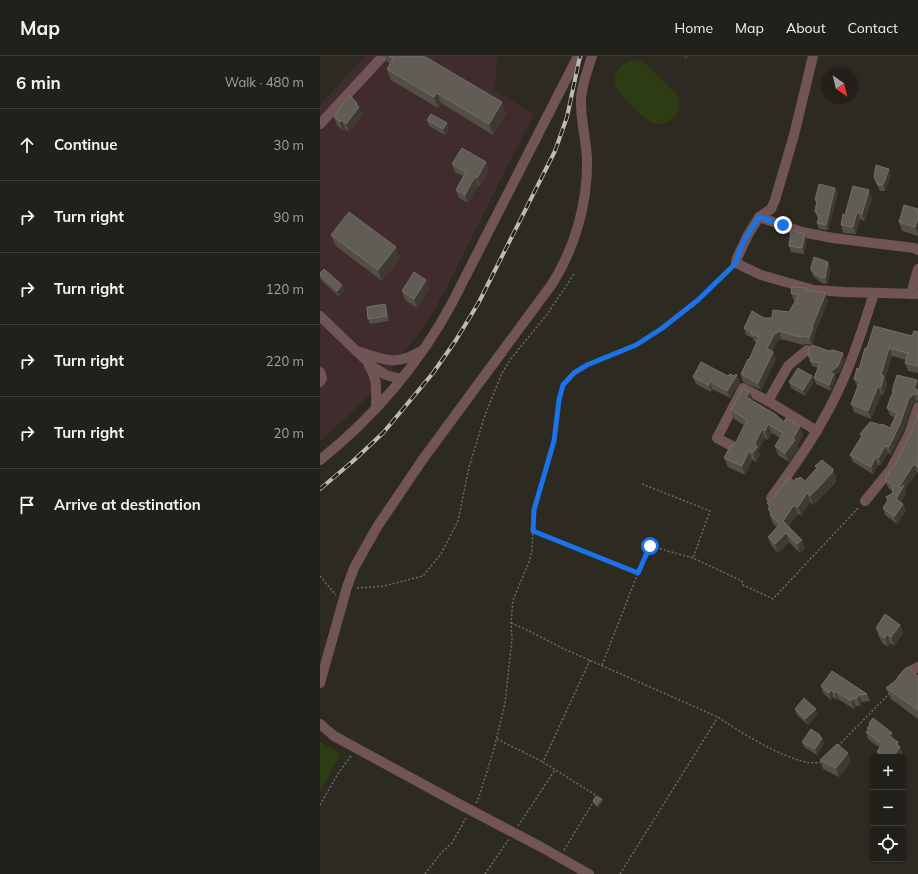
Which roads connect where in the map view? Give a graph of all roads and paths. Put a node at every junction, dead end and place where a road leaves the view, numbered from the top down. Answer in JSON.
{"nodes":[{"id":1,"x":383,"y":56,"type":"edge"},
{"id":2,"x":578,"y":56,"type":"edge"},
{"id":3,"x":592,"y":56,"type":"edge"},
{"id":4,"x":814,"y":56,"type":"edge"},
{"id":5,"x":320,"y":124,"type":"edge"},
{"id":6,"x":759,"y":217,"type":"junction"},
{"id":7,"x":918,"y":250,"type":"edge"},
{"id":8,"x":736,"y":263,"type":"junction"},
{"id":9,"x":918,"y":269,"type":"edge"},
{"id":10,"x":574,"y":274,"type":"dead end"},
{"id":11,"x":874,"y":293,"type":"junction"},
{"id":12,"x":914,"y":294,"type":"edge"},
{"id":13,"x":320,"y":316,"type":"edge"},
{"id":14,"x":424,"y":349,"type":"junction"},
{"id":15,"x":356,"y":350,"type":"junction"},
{"id":16,"x":807,"y":350,"type":"edge"},
{"id":17,"x":320,"y":372,"type":"edge"},
{"id":18,"x":401,"y":380,"type":"junction"},
{"id":19,"x":320,"y":382,"type":"edge"},
{"id":20,"x":768,"y":401,"type":"junction"},
{"id":21,"x":376,"y":407,"type":"junction"},
{"id":22,"x":918,"y":407,"type":"edge"},
{"id":23,"x":817,"y":431,"type":"junction"},
{"id":24,"x":734,"y":447,"type":"edge"},
{"id":25,"x":320,"y":460,"type":"edge"},
{"id":26,"x":642,"y":484,"type":"dead end"},
{"id":27,"x":771,"y":498,"type":"edge"},
{"id":28,"x":865,"y":502,"type":"joint"},
{"id":29,"x":533,"y":531,"type":"junction"},
{"id":30,"x":693,"y":558,"type":"junction"},
{"id":31,"x":638,"y":573,"type":"junction"},
{"id":32,"x":320,"y":576,"type":"edge"},
{"id":33,"x":347,"y":587,"type":"junction"},
{"id":34,"x":342,"y":603,"type":"junction"},
{"id":35,"x":511,"y":623,"type":"junction"},
{"id":36,"x":590,"y":660,"type":"junction"},
{"id":37,"x":602,"y":666,"type":"junction"},
{"id":38,"x":918,"y":667,"type":"edge"},
{"id":39,"x":320,"y":683,"type":"edge"},
{"id":40,"x":894,"y":688,"type":"joint"},
{"id":41,"x":718,"y":717,"type":"junction"},
{"id":42,"x":320,"y":724,"type":"edge"},
{"id":43,"x":497,"y":739,"type":"junction"},
{"id":44,"x":356,"y":748,"type":"junction"},
{"id":45,"x":835,"y":750,"type":"edge"},
{"id":46,"x":824,"y":761,"type":"edge"},
{"id":47,"x":543,"y":762,"type":"junction"},
{"id":48,"x":556,"y":770,"type":"junction"},
{"id":49,"x":320,"y":805,"type":"edge"},
{"id":50,"x":472,"y":810,"type":"junction"},
{"id":51,"x":514,"y":832,"type":"junction"},
{"id":52,"x":559,"y":857,"type":"junction"},
{"id":53,"x":425,"y":874,"type":"edge"},
{"id":54,"x":485,"y":874,"type":"edge"},
{"id":55,"x":589,"y":874,"type":"edge"},
{"id":56,"x":620,"y":874,"type":"edge"}],
"edges":[{"from":1,"to":5,"type":"street"},
{"from":2,"to":14,"type":"street"},
{"from":3,"to":33,"type":"street"},
{"from":4,"to":6,"type":"street"},
{"from":6,"to":7,"type":"street"},
{"from":6,"to":8,"type":"street"},
{"from":8,"to":11,"type":"street"},
{"from":8,"to":29,"type":"path"},
{"from":9,"to":12,"type":"street"},
{"from":10,"to":33,"type":"path"},
{"from":11,"to":12,"type":"street"},
{"from":11,"to":23,"type":"street"},
{"from":13,"to":15,"type":"street"},
{"from":14,"to":15,"type":"street"},
{"from":14,"to":18,"type":"street"},
{"from":15,"to":18,"type":"street"},
{"from":15,"to":21,"type":"street"},
{"from":16,"to":20,"type":"street"},
{"from":17,"to":19,"type":"street"},
{"from":18,"to":21,"type":"street"},
{"from":20,"to":23,"type":"street"},
{"from":20,"to":24,"type":"street"},
{"from":21,"to":25,"type":"street"},
{"from":22,"to":28,"type":"street"},
{"from":23,"to":27,"type":"street"},
{"from":26,"to":30,"type":"path"},
{"from":28,"to":30,"type":"path"},
{"from":29,"to":31,"type":"path"},
{"from":29,"to":35,"type":"path"},
{"from":30,"to":31,"type":"path"},
{"from":31,"to":37,"type":"path"},
{"from":32,"to":34,"type":"path"},
{"from":33,"to":34,"type":"street"},
{"from":34,"to":39,"type":"street"},
{"from":35,"to":36,"type":"path"},
{"from":35,"to":43,"type":"path"},
{"from":36,"to":37,"type":"path"},
{"from":36,"to":47,"type":"path"},
{"from":37,"to":41,"type":"path"},
{"from":38,"to":40,"type":"street"},
{"from":40,"to":45,"type":"path"},
{"from":41,"to":46,"type":"path"},
{"from":41,"to":56,"type":"path"},
{"from":42,"to":44,"type":"street"},
{"from":43,"to":47,"type":"path"},
{"from":43,"to":50,"type":"path"},
{"from":44,"to":49,"type":"path"},
{"from":44,"to":50,"type":"street"},
{"from":47,"to":48,"type":"path"},
{"from":48,"to":51,"type":"path"},
{"from":48,"to":52,"type":"path"},
{"from":50,"to":51,"type":"street"},
{"from":50,"to":53,"type":"path"},
{"from":51,"to":52,"type":"street"},
{"from":51,"to":54,"type":"path"},
{"from":52,"to":55,"type":"street"}]}
